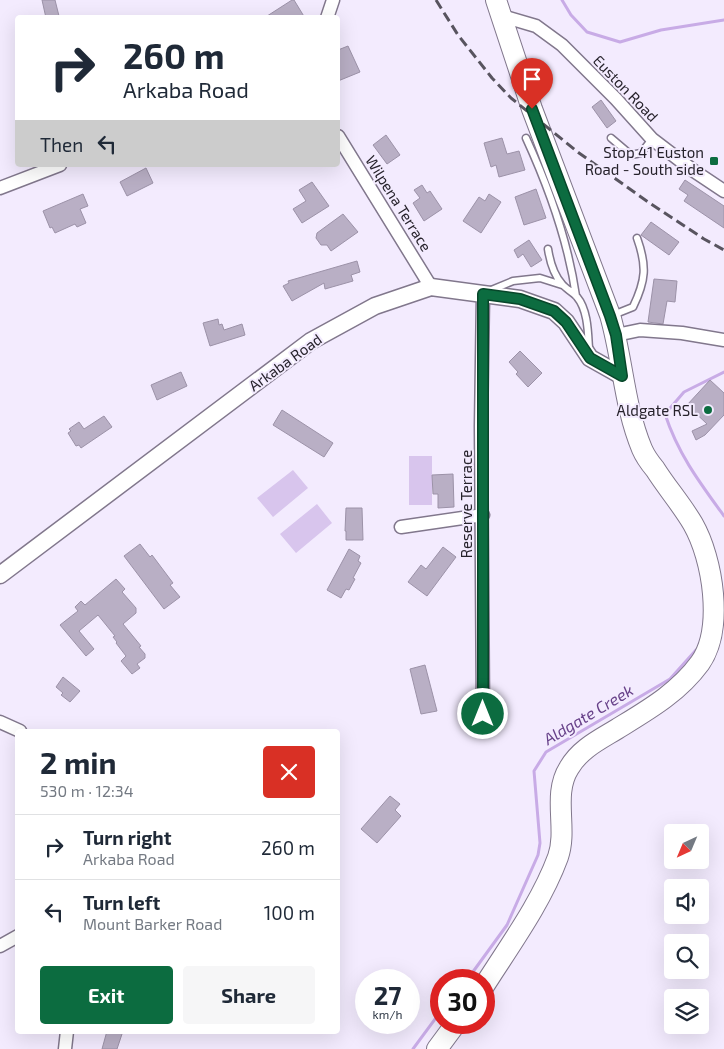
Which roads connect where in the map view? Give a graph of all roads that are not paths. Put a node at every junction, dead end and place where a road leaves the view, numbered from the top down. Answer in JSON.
{"nodes":[{"id":1,"x":333,"y":0,"type":"edge"},
{"id":2,"x":499,"y":8,"type":"edge"},
{"id":3,"x":328,"y":15,"type":"edge"},
{"id":4,"x":526,"y":138,"type":"dead end"},
{"id":5,"x":611,"y":138,"type":"dead end"},
{"id":6,"x":340,"y":139,"type":"edge"},
{"id":7,"x":652,"y":139,"type":"junction"},
{"id":8,"x":55,"y":167,"type":"edge"},
{"id":9,"x":0,"y":188,"type":"edge"},
{"id":10,"x":724,"y":191,"type":"edge"},
{"id":11,"x":637,"y":238,"type":"dead end"},
{"id":12,"x":548,"y":249,"type":"dead end"},
{"id":13,"x":562,"y":285,"type":"junction"},
{"id":14,"x":431,"y":288,"type":"junction"},
{"id":15,"x":483,"y":294,"type":"junction"},
{"id":16,"x":576,"y":296,"type":"junction"},
{"id":17,"x":610,"y":316,"type":"junction"},
{"id":18,"x":616,"y":335,"type":"junction"},
{"id":19,"x":724,"y":340,"type":"edge"},
{"id":20,"x":590,"y":358,"type":"junction"},
{"id":21,"x":622,"y":376,"type":"junction"},
{"id":22,"x":483,"y":515,"type":"junction"},
{"id":23,"x":401,"y":527,"type":"dead end"},
{"id":24,"x":0,"y":575,"type":"edge"},
{"id":25,"x":483,"y":714,"type":"dead end"},
{"id":26,"x":0,"y":722,"type":"edge"},
{"id":27,"x":16,"y":729,"type":"edge"},
{"id":28,"x":15,"y":938,"type":"edge"},
{"id":29,"x":0,"y":946,"type":"edge"},
{"id":30,"x":494,"y":969,"type":"edge"},
{"id":31,"x":67,"y":1034,"type":"edge"},
{"id":32,"x":448,"y":1034,"type":"edge"},
{"id":33,"x":65,"y":1049,"type":"edge"},
{"id":34,"x":437,"y":1049,"type":"edge"}],
"edges":[{"from":1,"to":3,"type":"street"},
{"from":2,"to":7,"type":"street","name":"Euston Road"},
{"from":2,"to":17,"type":"main road"},
{"from":4,"to":16,"type":"lane"},
{"from":5,"to":7,"type":"lane"},
{"from":6,"to":14,"type":"street","name":"Wilpena Terrace"},
{"from":7,"to":10,"type":"street","name":"Euston Road"},
{"from":8,"to":9,"type":"street"},
{"from":11,"to":17,"type":"lane"},
{"from":12,"to":13,"type":"lane"},
{"from":13,"to":15,"type":"lane"},
{"from":13,"to":16,"type":"lane"},
{"from":14,"to":15,"type":"street","name":"Arkaba Road"},
{"from":14,"to":24,"type":"street","name":"Arkaba Road"},
{"from":15,"to":20,"type":"street","name":"Arkaba Road"},
{"from":15,"to":22,"type":"street","name":"Reserve Terrace"},
{"from":16,"to":20,"type":"lane"},
{"from":17,"to":18,"type":"main road"},
{"from":18,"to":19,"type":"street"},
{"from":18,"to":21,"type":"main road"},
{"from":20,"to":21,"type":"street","name":"Arkaba Road"},
{"from":21,"to":30,"type":"main road"},
{"from":22,"to":23,"type":"street"},
{"from":22,"to":25,"type":"street","name":"Reserve Terrace"},
{"from":26,"to":27,"type":"street"},
{"from":28,"to":29,"type":"street"},
{"from":31,"to":33,"type":"street"},
{"from":32,"to":34,"type":"main road"}]}
